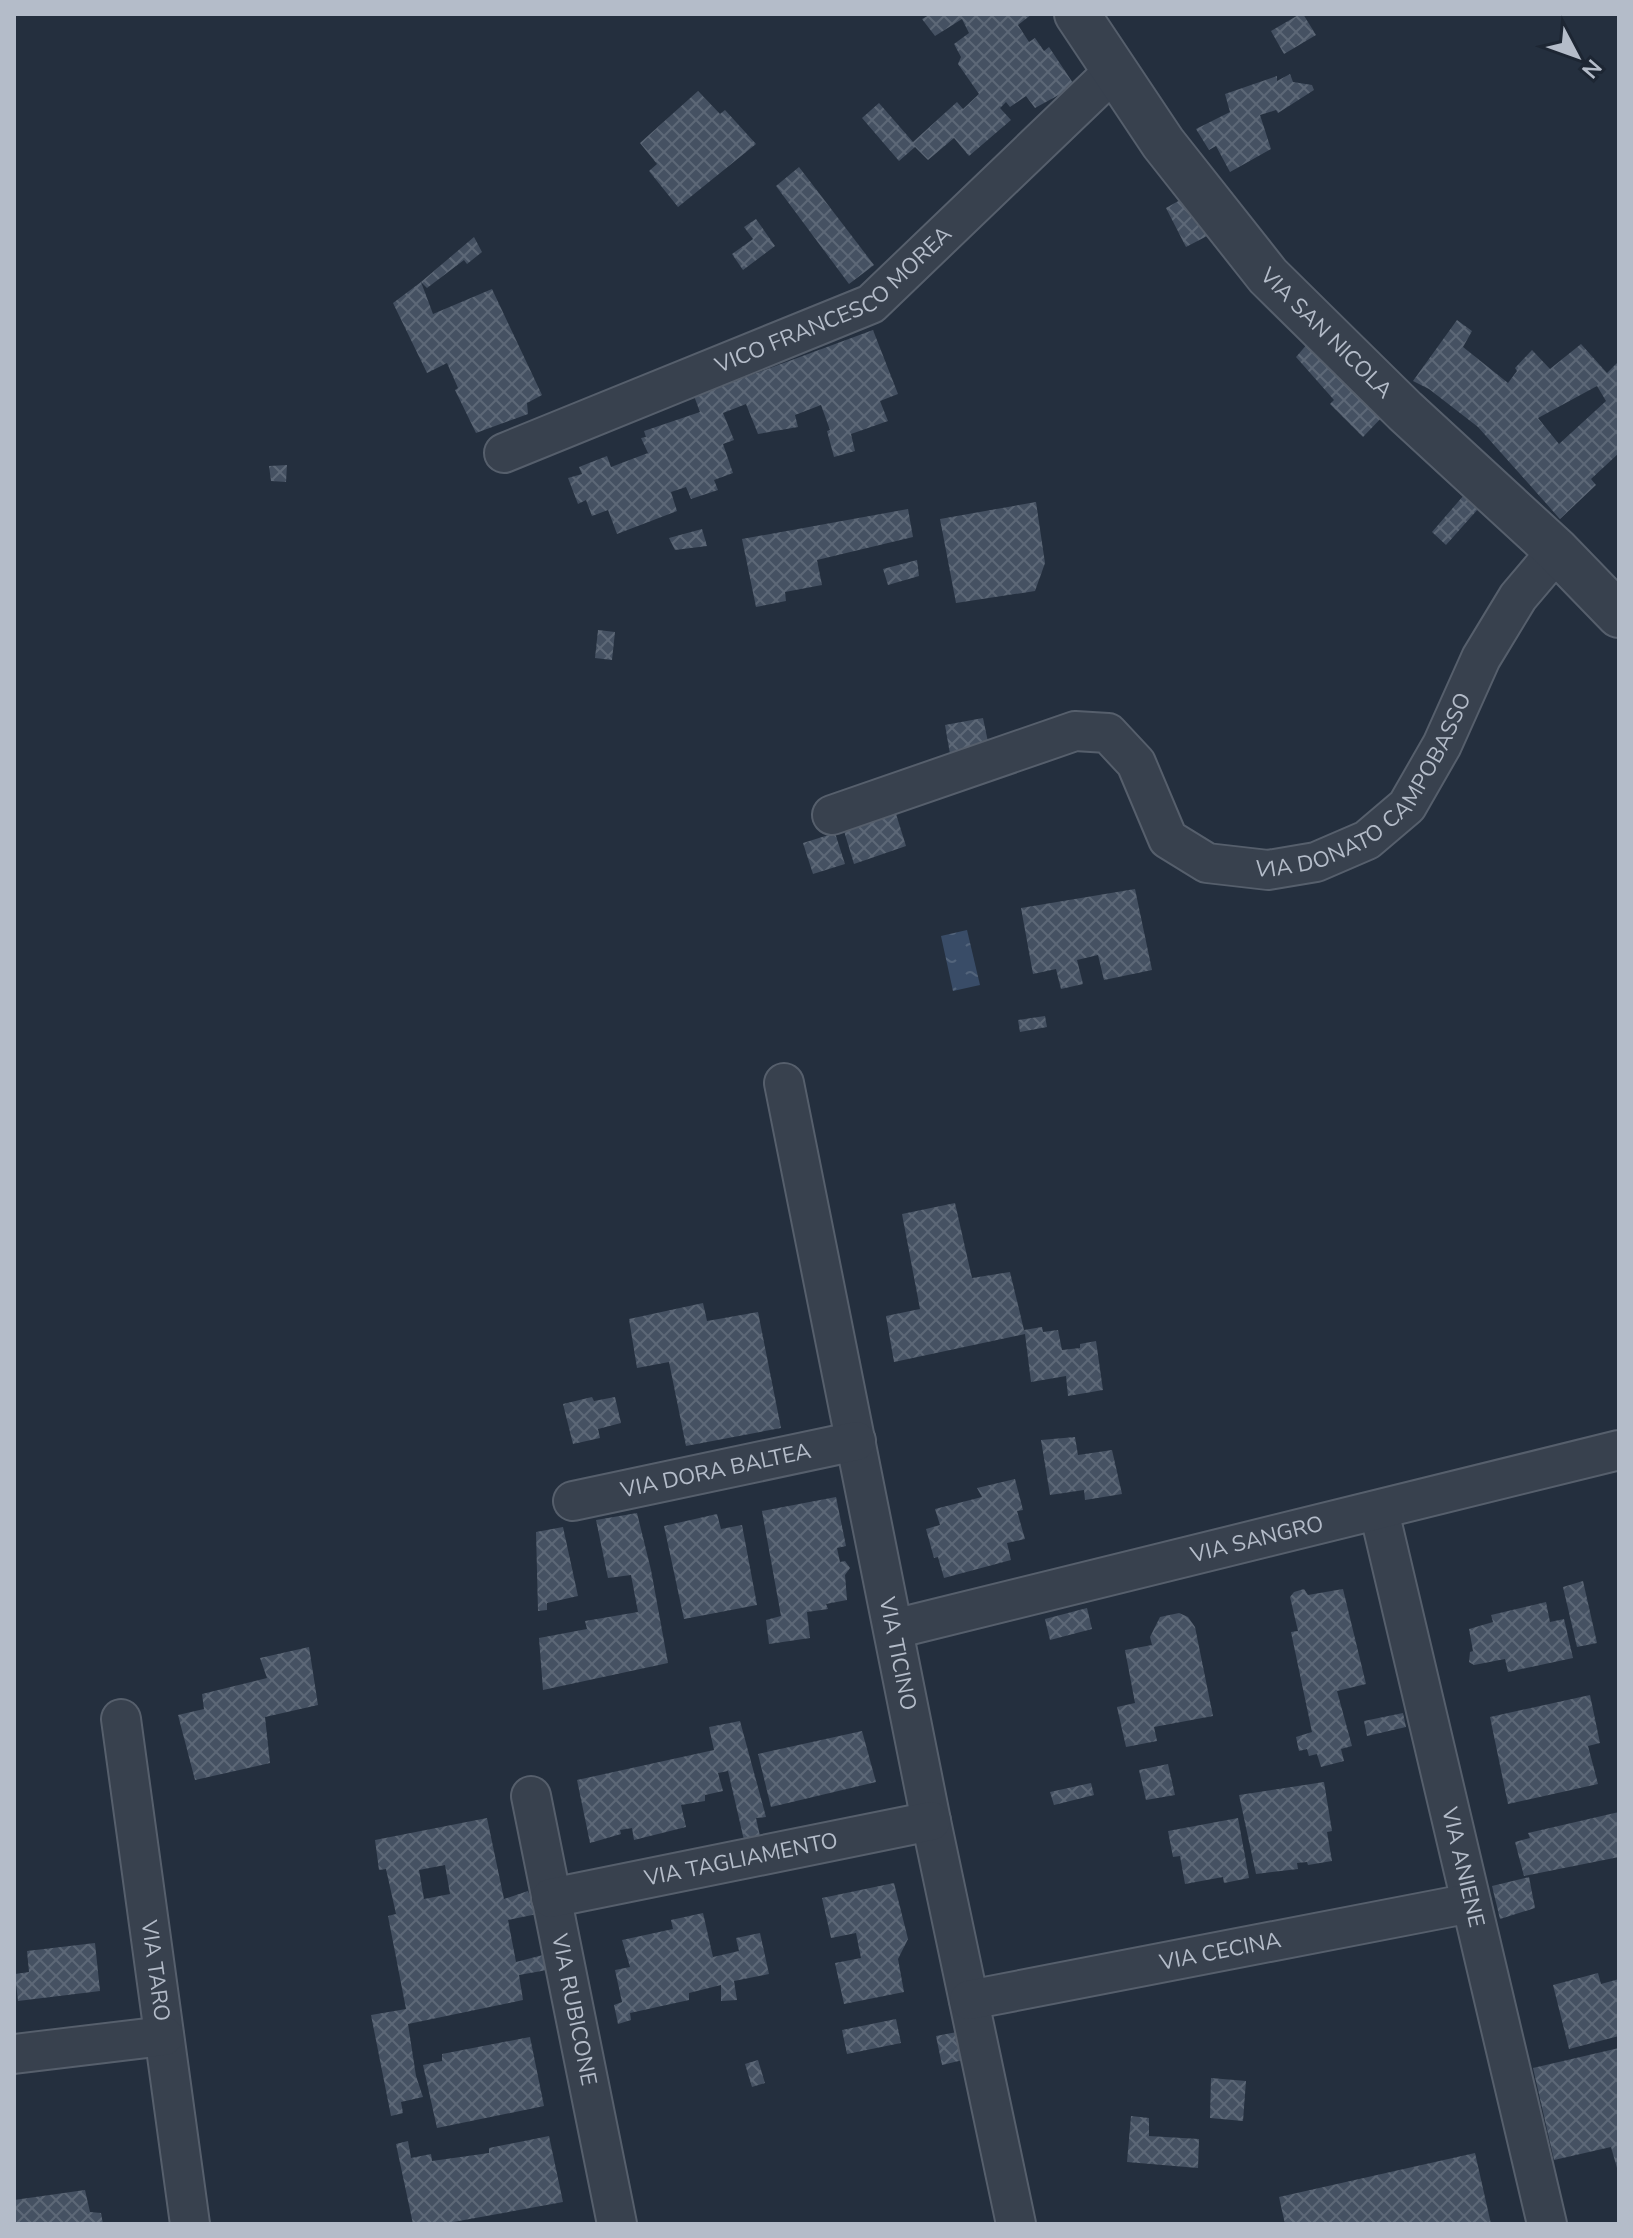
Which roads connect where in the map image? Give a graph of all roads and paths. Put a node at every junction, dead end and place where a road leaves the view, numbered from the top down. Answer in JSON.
{"nodes":[{"id":1,"x":1077,"y":14,"type":"edge"},
{"id":2,"x":1115,"y":70,"type":"junction"},
{"id":3,"x":504,"y":453,"type":"dead end"},
{"id":4,"x":1557,"y":551,"type":"junction"},
{"id":5,"x":1619,"y":615,"type":"edge"},
{"id":6,"x":832,"y":815,"type":"dead end"},
{"id":7,"x":784,"y":1083,"type":"dead end"},
{"id":8,"x":856,"y":1441,"type":"junction"},
{"id":9,"x":1619,"y":1450,"type":"edge"},
{"id":10,"x":573,"y":1501,"type":"dead end"},
{"id":11,"x":1379,"y":1511,"type":"junction"},
{"id":12,"x":894,"y":1629,"type":"junction"},
{"id":13,"x":121,"y":1719,"type":"dead end"},
{"id":14,"x":531,"y":1796,"type":"dead end"},
{"id":15,"x":931,"y":1821,"type":"junction"},
{"id":16,"x":551,"y":1898,"type":"junction"},
{"id":17,"x":1471,"y":1903,"type":"junction"},
{"id":18,"x":969,"y":2000,"type":"junction"},
{"id":19,"x":164,"y":2036,"type":"junction"},
{"id":20,"x":14,"y":2054,"type":"edge"},
{"id":21,"x":190,"y":2224,"type":"edge"},
{"id":22,"x":617,"y":2224,"type":"edge"},
{"id":23,"x":1016,"y":2224,"type":"edge"},
{"id":24,"x":1547,"y":2224,"type":"edge"}],
"edges":[{"from":1,"to":2,"type":"street","name":"VIA SAN NICOLA"},
{"from":2,"to":3,"type":"street","name":"VICO FRANCESCO MOREA"},
{"from":2,"to":4,"type":"street","name":"VIA SAN NICOLA"},
{"from":4,"to":5,"type":"street","name":"VIA SAN NICOLA"},
{"from":4,"to":6,"type":"street","name":"VIA DONATO CAMPOBASSO"},
{"from":7,"to":8,"type":"street","name":"VIA TICINO"},
{"from":8,"to":10,"type":"street","name":"VIA DORA BALTEA"},
{"from":8,"to":12,"type":"street","name":"VIA TICINO"},
{"from":9,"to":11,"type":"street","name":"VIA SANGRO"},
{"from":11,"to":12,"type":"street","name":"VIA SANGRO"},
{"from":11,"to":17,"type":"street","name":"VIA ANIENE"},
{"from":12,"to":15,"type":"street","name":"VIA TICINO"},
{"from":13,"to":19,"type":"street","name":"VIA TARO"},
{"from":14,"to":16,"type":"street","name":"VIA RUBICONE"},
{"from":15,"to":16,"type":"street","name":"VIA TAGLIAMENTO"},
{"from":15,"to":18,"type":"street","name":"VIA TICINO"},
{"from":16,"to":22,"type":"street","name":"VIA RUBICONE"},
{"from":17,"to":18,"type":"street","name":"VIA CECINA"},
{"from":17,"to":24,"type":"street","name":"VIA ANIENE"},
{"from":18,"to":23,"type":"street","name":"VIA TICINO"},
{"from":19,"to":20,"type":"street"},
{"from":19,"to":21,"type":"street","name":"VIA TARO"}]}
